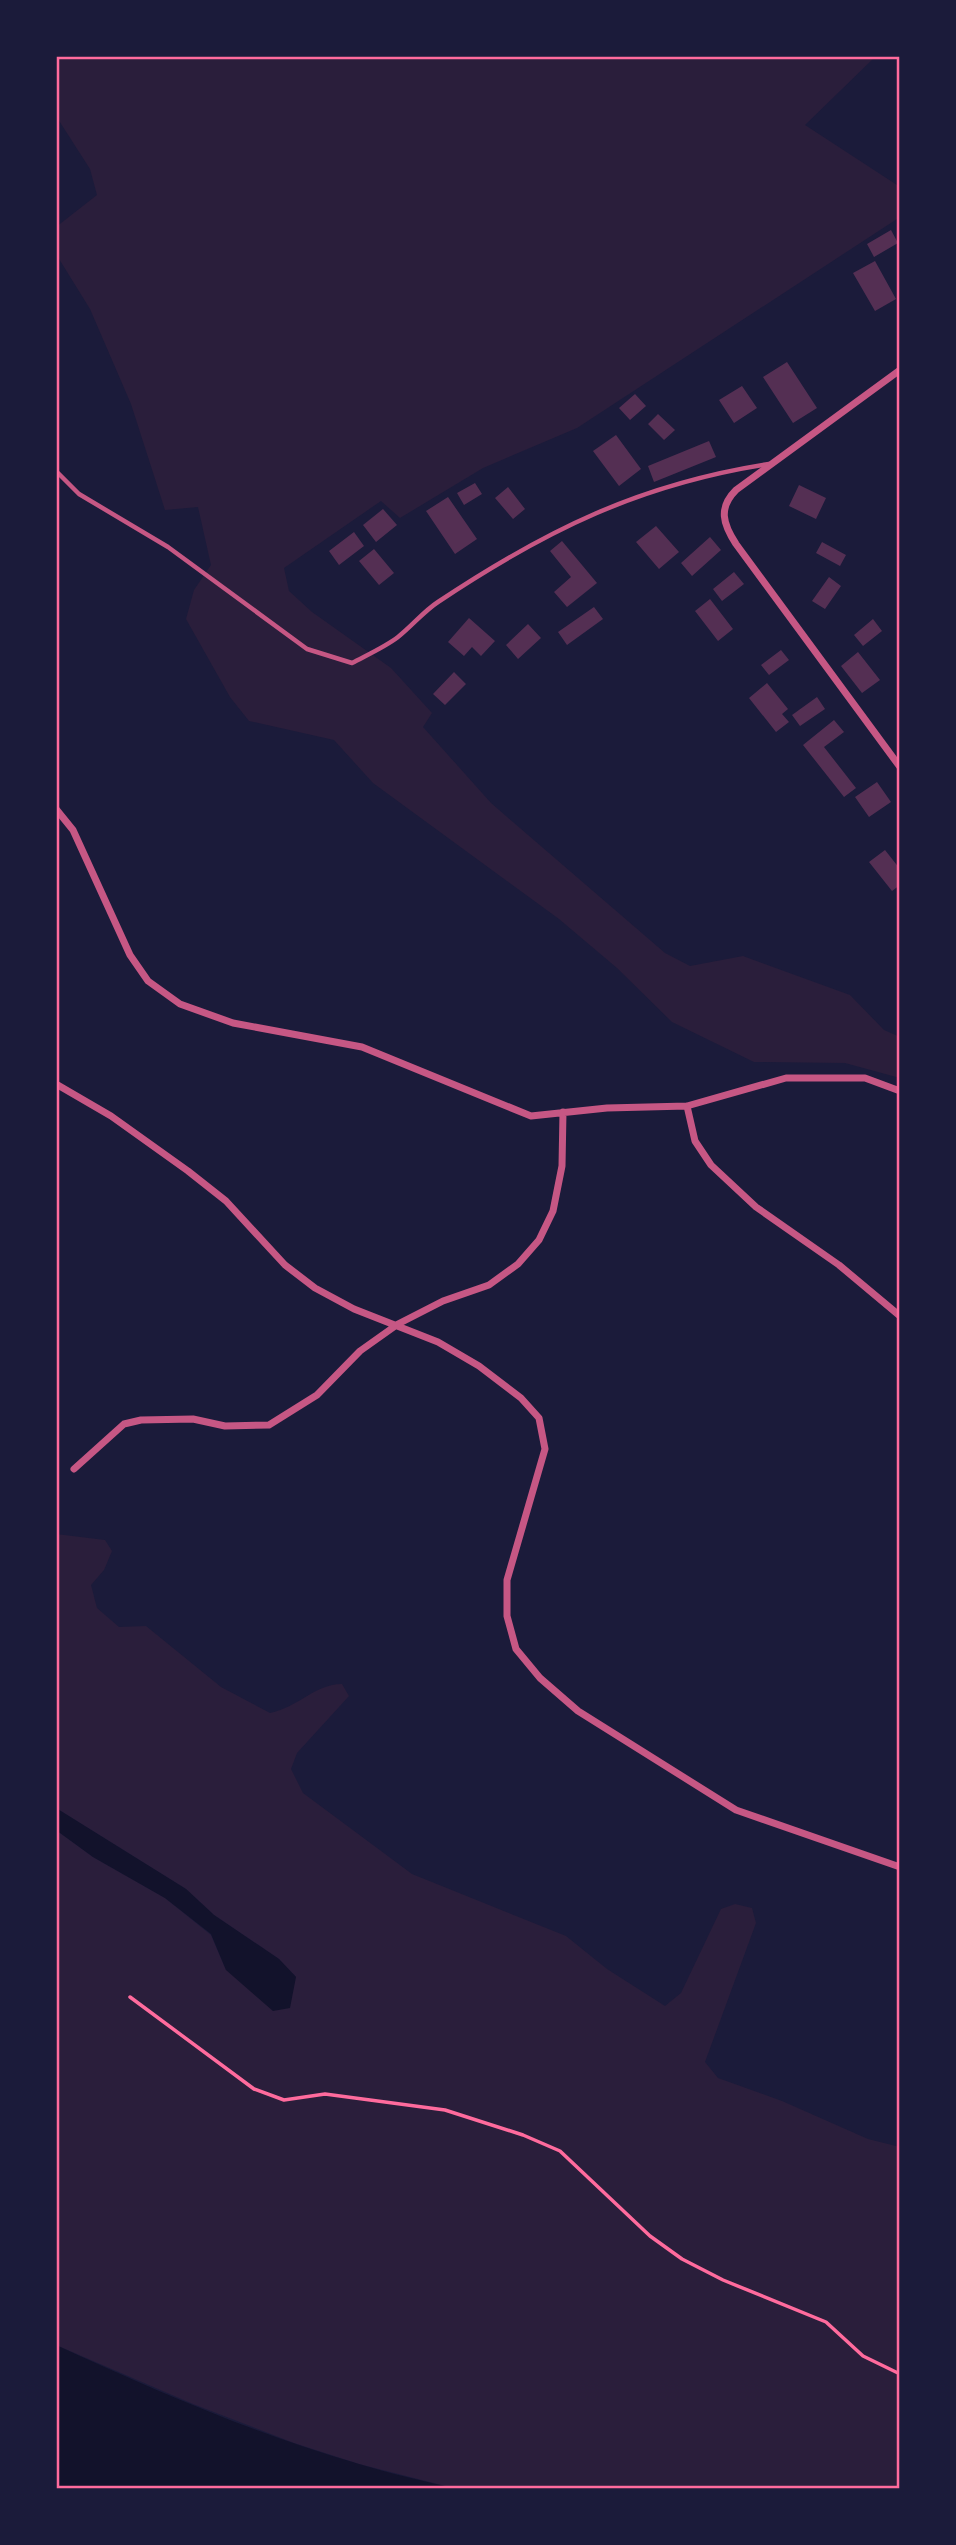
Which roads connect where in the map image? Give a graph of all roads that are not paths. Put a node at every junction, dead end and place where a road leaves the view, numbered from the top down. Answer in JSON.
{"nodes":[{"id":1,"x":900,"y":370,"type":"edge"},
{"id":2,"x":769,"y":464,"type":"junction"},
{"id":3,"x":56,"y":471,"type":"edge"},
{"id":4,"x":900,"y":767,"type":"edge"},
{"id":5,"x":56,"y":808,"type":"edge"},
{"id":6,"x":56,"y":1084,"type":"edge"},
{"id":7,"x":900,"y":1091,"type":"edge"},
{"id":8,"x":687,"y":1106,"type":"junction"},
{"id":9,"x":563,"y":1112,"type":"junction"},
{"id":10,"x":900,"y":1316,"type":"edge"},
{"id":11,"x":398,"y":1324,"type":"junction"},
{"id":12,"x":74,"y":1469,"type":"dead end"},
{"id":13,"x":900,"y":1867,"type":"edge"}],
"edges":[{"from":1,"to":2,"type":"street"},
{"from":2,"to":3,"type":"lane"},
{"from":2,"to":4,"type":"street"},
{"from":5,"to":9,"type":"street"},
{"from":6,"to":11,"type":"street"},
{"from":7,"to":8,"type":"street"},
{"from":8,"to":9,"type":"street"},
{"from":8,"to":10,"type":"street"},
{"from":9,"to":11,"type":"street"},
{"from":11,"to":12,"type":"street"},
{"from":11,"to":13,"type":"street"}]}
